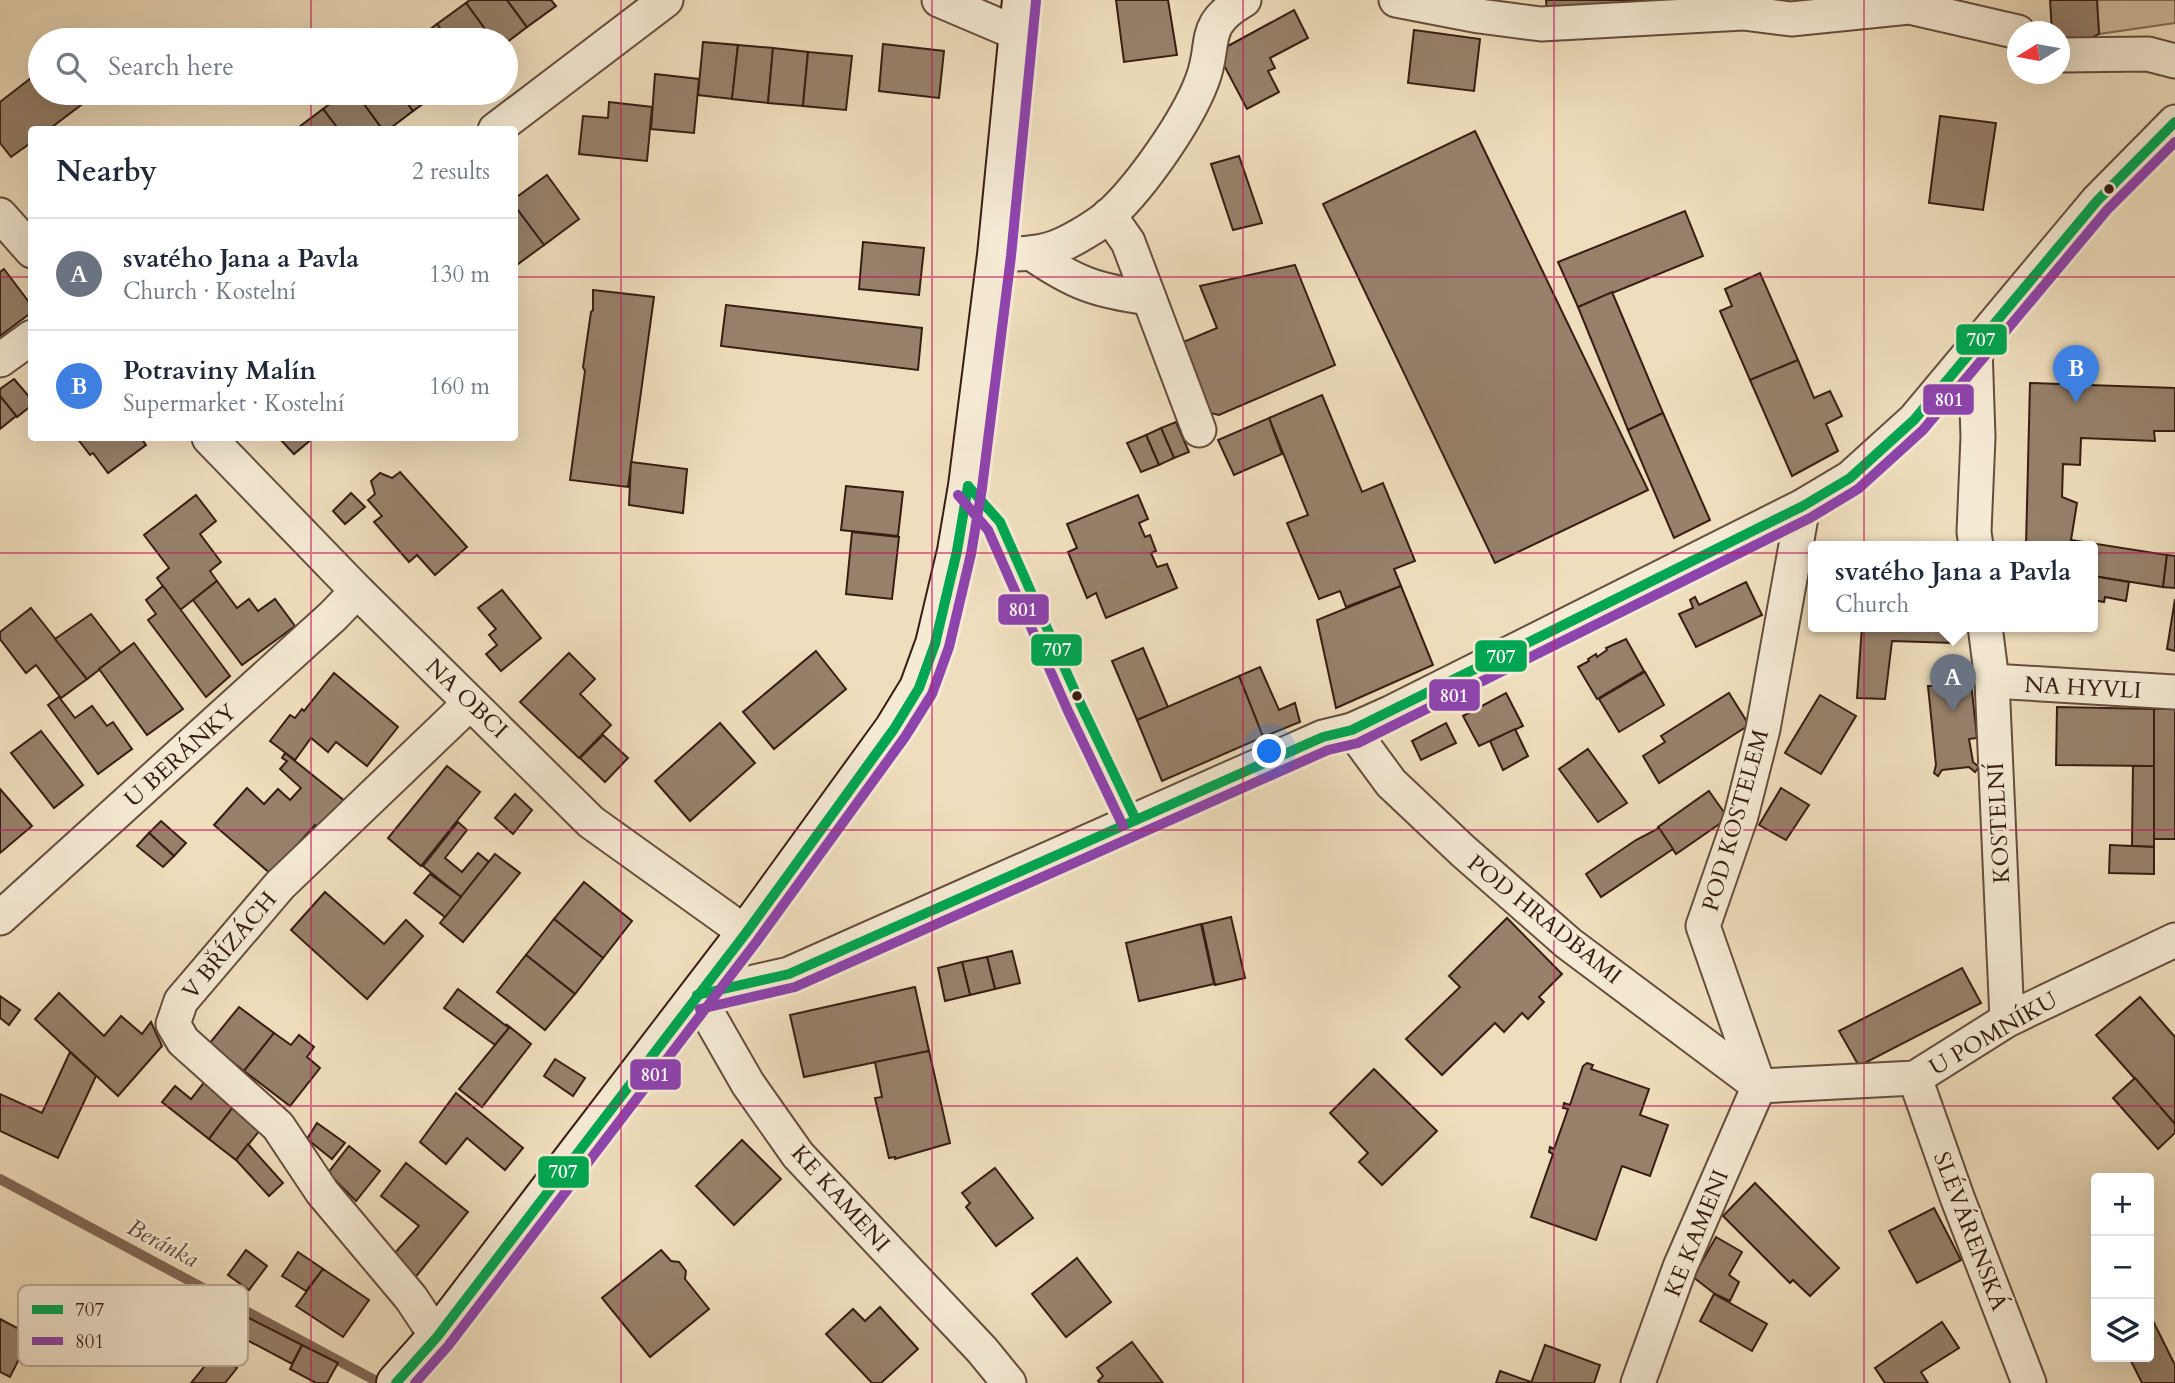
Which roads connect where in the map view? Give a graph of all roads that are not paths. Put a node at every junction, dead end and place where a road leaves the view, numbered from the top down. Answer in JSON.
{"nodes":[{"id":1,"x":666,"y":0,"type":"edge"},
{"id":2,"x":939,"y":0,"type":"edge"},
{"id":3,"x":1244,"y":0,"type":"edge"},
{"id":4,"x":1396,"y":0,"type":"edge"},
{"id":5,"x":1021,"y":17,"type":"edge"},
{"id":6,"x":2007,"y":29,"type":"edge"},
{"id":7,"x":2070,"y":55,"type":"edge"},
{"id":8,"x":2175,"y":61,"type":"edge"},
{"id":9,"x":2175,"y":122,"type":"edge"},
{"id":10,"x":500,"y":126,"type":"edge"},
{"id":11,"x":0,"y":215,"type":"edge"},
{"id":12,"x":1109,"y":215,"type":"junction"},
{"id":13,"x":28,"y":246,"type":"edge"},
{"id":14,"x":1014,"y":254,"type":"junction"},
{"id":15,"x":1149,"y":298,"type":"junction"},
{"id":16,"x":28,"y":340,"type":"edge"},
{"id":17,"x":1975,"y":347,"type":"junction"},
{"id":18,"x":0,"y":360,"type":"edge"},
{"id":19,"x":1199,"y":430,"type":"dead end"},
{"id":20,"x":212,"y":441,"type":"edge"},
{"id":21,"x":1803,"y":506,"type":"junction"},
{"id":22,"x":1975,"y":541,"type":"edge"},
{"id":23,"x":357,"y":591,"type":"junction"},
{"id":24,"x":1986,"y":632,"type":"edge"},
{"id":25,"x":1992,"y":681,"type":"junction"},
{"id":26,"x":2175,"y":692,"type":"edge"},
{"id":27,"x":470,"y":703,"type":"junction"},
{"id":28,"x":1352,"y":730,"type":"junction"},
{"id":29,"x":0,"y":918,"type":"edge"},
{"id":30,"x":746,"y":933,"type":"junction"},
{"id":31,"x":2171,"y":949,"type":"edge"},
{"id":32,"x":697,"y":995,"type":"junction"},
{"id":33,"x":2007,"y":1020,"type":"junction"},
{"id":34,"x":1915,"y":1078,"type":"junction"},
{"id":35,"x":1759,"y":1086,"type":"junction"},
{"id":36,"x":437,"y":1337,"type":"junction"},
{"id":37,"x":402,"y":1376,"type":"edge"},
{"id":38,"x":1009,"y":1383,"type":"edge"},
{"id":39,"x":1638,"y":1383,"type":"edge"},
{"id":40,"x":2029,"y":1383,"type":"edge"}],
"edges":[{"from":1,"to":10,"type":"street"},
{"from":2,"to":5,"type":"street"},
{"from":3,"to":12,"type":"street"},
{"from":4,"to":6,"type":"street"},
{"from":5,"to":14,"type":"street"},
{"from":7,"to":8,"type":"street"},
{"from":9,"to":17,"type":"street"},
{"from":11,"to":13,"type":"street"},
{"from":12,"to":14,"type":"street"},
{"from":12,"to":15,"type":"street"},
{"from":14,"to":15,"type":"street"},
{"from":14,"to":30,"type":"street"},
{"from":15,"to":19,"type":"street"},
{"from":16,"to":18,"type":"street"},
{"from":17,"to":21,"type":"street"},
{"from":17,"to":22,"type":"street"},
{"from":20,"to":23,"type":"street","name":"NA OBCI"},
{"from":21,"to":28,"type":"street"},
{"from":21,"to":35,"type":"street","name":"POD KOSTELEM"},
{"from":23,"to":27,"type":"street","name":"NA OBCI"},
{"from":23,"to":29,"type":"street","name":"U BERÁNKY"},
{"from":24,"to":25,"type":"street","name":"KOSTELNÍ"},
{"from":25,"to":26,"type":"street","name":"NA HYVLI"},
{"from":25,"to":33,"type":"street","name":"KOSTELNÍ"},
{"from":27,"to":30,"type":"street","name":"NA OBCI"},
{"from":27,"to":36,"type":"street","name":"V BŘÍZÁCH"},
{"from":28,"to":32,"type":"street"},
{"from":28,"to":35,"type":"street","name":"POD HRADBAMI"},
{"from":30,"to":32,"type":"street"},
{"from":31,"to":33,"type":"street","name":"U POMNÍKU"},
{"from":32,"to":36,"type":"street"},
{"from":32,"to":38,"type":"street","name":"KE KAMENI"},
{"from":33,"to":34,"type":"street","name":"U POMNÍKU"},
{"from":34,"to":35,"type":"street","name":"U POMNÍKU"},
{"from":34,"to":40,"type":"street","name":"SLÉVÁRENSKÁ"},
{"from":35,"to":39,"type":"street","name":"KE KAMENI"},
{"from":36,"to":37,"type":"street"}]}
